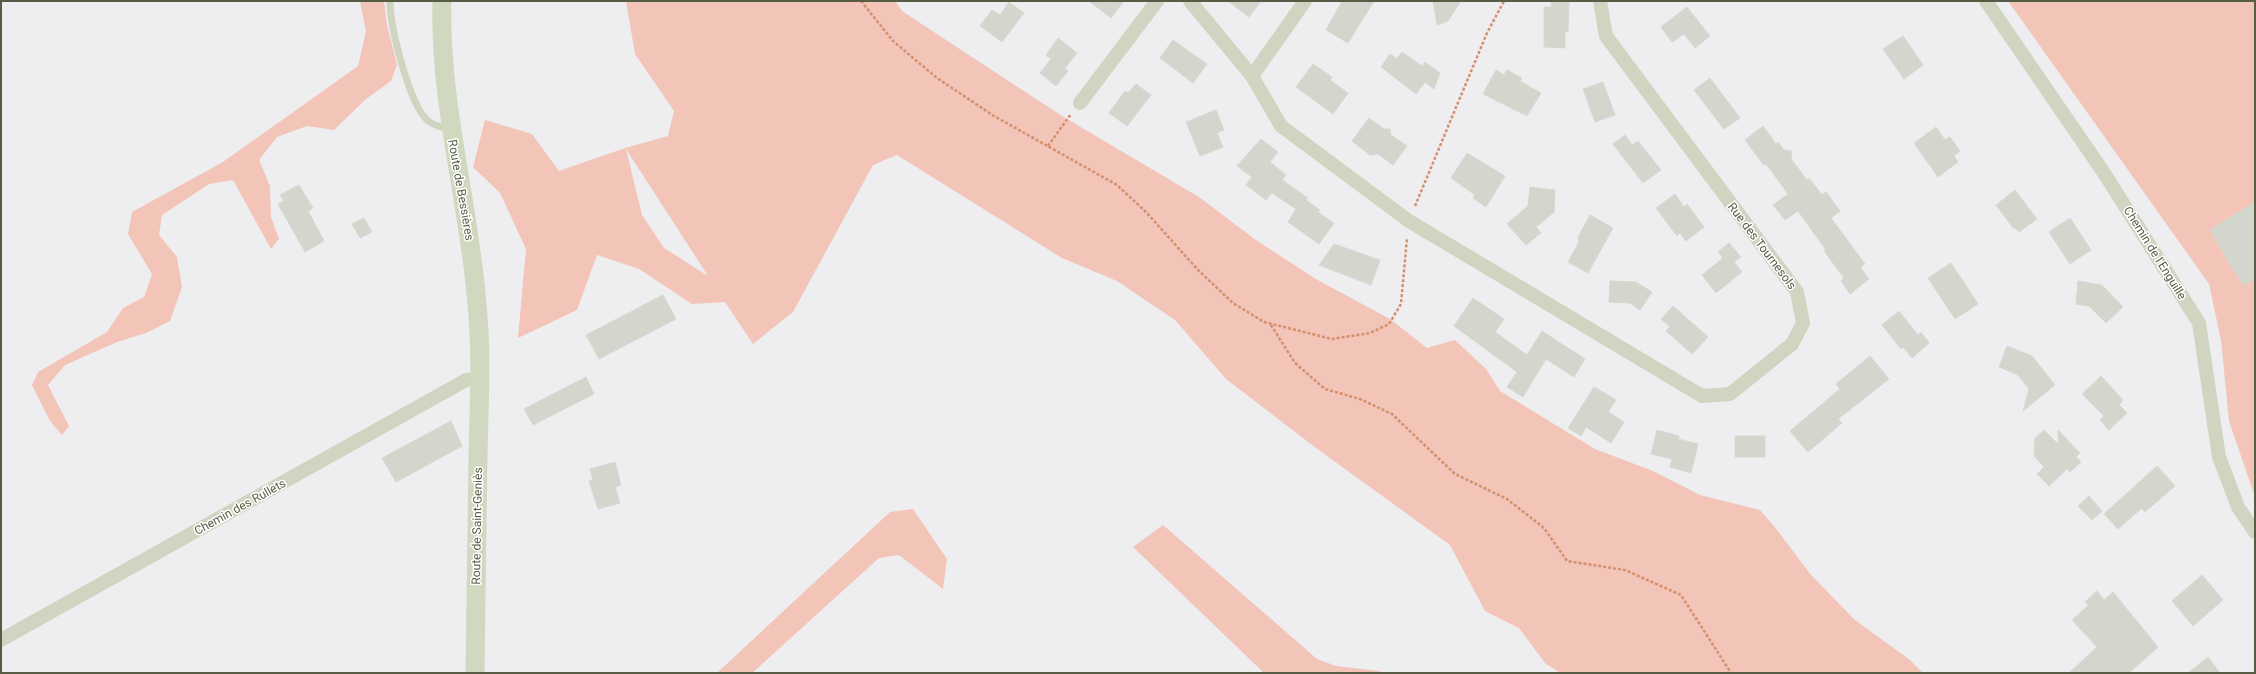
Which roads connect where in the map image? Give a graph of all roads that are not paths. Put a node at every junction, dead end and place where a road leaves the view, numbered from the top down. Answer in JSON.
{"nodes":[{"id":1,"x":390,"y":1,"type":"edge"},
{"id":2,"x":442,"y":1,"type":"edge"},
{"id":3,"x":1156,"y":1,"type":"edge"},
{"id":4,"x":1190,"y":1,"type":"edge"},
{"id":5,"x":1305,"y":1,"type":"edge"},
{"id":6,"x":1600,"y":1,"type":"edge"},
{"id":7,"x":1986,"y":1,"type":"edge"},
{"id":8,"x":1252,"y":76,"type":"junction"},
{"id":9,"x":1080,"y":103,"type":"road end"},
{"id":10,"x":451,"y":130,"type":"junction"},
{"id":11,"x":480,"y":379,"type":"junction"},
{"id":12,"x":2255,"y":532,"type":"edge"},
{"id":13,"x":1,"y":640,"type":"edge"},
{"id":14,"x":475,"y":673,"type":"edge"}],
"edges":[{"from":1,"to":10,"type":"lane"},
{"from":2,"to":10,"type":"main road","name":"Route de Bessières"},
{"from":3,"to":9,"type":"street"},
{"from":4,"to":8,"type":"street","name":"Rue des Tournesols"},
{"from":5,"to":8,"type":"street"},
{"from":6,"to":8,"type":"street","name":"Rue des Tournesols"},
{"from":7,"to":12,"type":"street","name":"Chemin de l'Enguille"},
{"from":10,"to":11,"type":"main road","name":"Route de Bessières"},
{"from":11,"to":13,"type":"street","name":"Chemin des Rullets"},
{"from":11,"to":14,"type":"main road","name":"Route de Saint-Geniès"}]}
